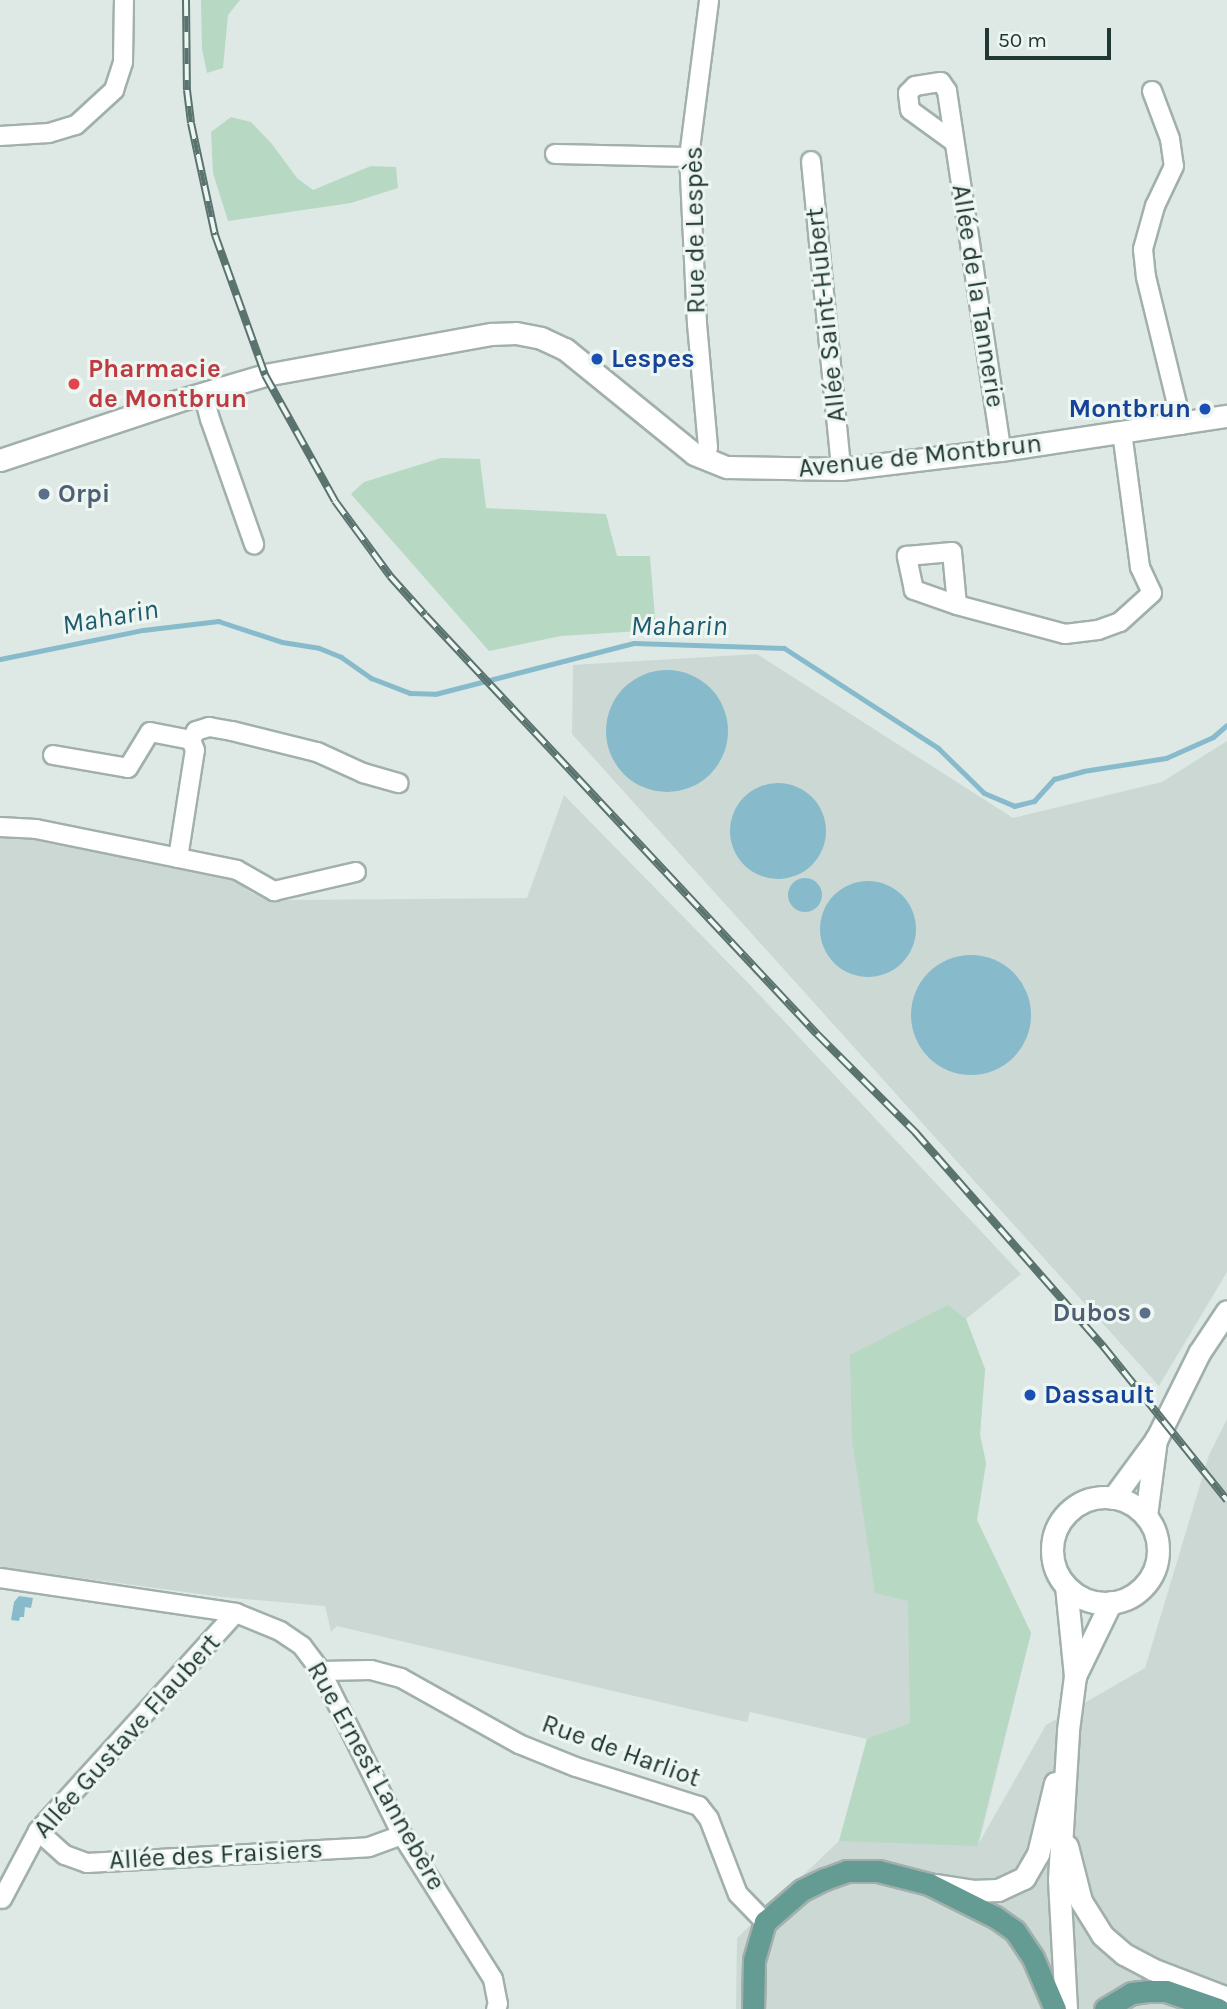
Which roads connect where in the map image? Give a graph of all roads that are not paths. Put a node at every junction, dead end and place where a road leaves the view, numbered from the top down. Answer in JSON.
{"nodes":[{"id":1,"x":124,"y":0,"type":"edge"},
{"id":2,"x":709,"y":0,"type":"edge"},
{"id":3,"x":1152,"y":91,"type":"dead end"},
{"id":4,"x":0,"y":136,"type":"edge"},
{"id":5,"x":954,"y":142,"type":"dead end"},
{"id":6,"x":555,"y":154,"type":"dead end"},
{"id":7,"x":689,"y":157,"type":"junction"},
{"id":8,"x":811,"y":161,"type":"dead end"},
{"id":9,"x":204,"y":393,"type":"junction"},
{"id":10,"x":1227,"y":416,"type":"edge"},
{"id":11,"x":1182,"y":425,"type":"junction"},
{"id":12,"x":1122,"y":432,"type":"junction"},
{"id":13,"x":1001,"y":450,"type":"junction"},
{"id":14,"x":0,"y":460,"type":"edge"},
{"id":15,"x":705,"y":460,"type":"junction"},
{"id":16,"x":841,"y":469,"type":"junction"},
{"id":17,"x":254,"y":544,"type":"dead end"},
{"id":18,"x":957,"y":605,"type":"dead end"},
{"id":19,"x":191,"y":740,"type":"junction"},
{"id":20,"x":53,"y":755,"type":"dead end"},
{"id":21,"x":399,"y":783,"type":"dead end"},
{"id":22,"x":0,"y":827,"type":"edge"},
{"id":23,"x":178,"y":858,"type":"junction"},
{"id":24,"x":356,"y":872,"type":"dead end"},
{"id":25,"x":1227,"y":1311,"type":"edge"},
{"id":26,"x":1160,"y":1429,"type":"junction"},
{"id":27,"x":1113,"y":1498,"type":"junction"},
{"id":28,"x":1146,"y":1517,"type":"junction"},
{"id":29,"x":0,"y":1578,"type":"edge"},
{"id":30,"x":1066,"y":1586,"type":"junction"},
{"id":31,"x":1111,"y":1602,"type":"junction"},
{"id":32,"x":236,"y":1613,"type":"junction"},
{"id":33,"x":321,"y":1671,"type":"junction"},
{"id":34,"x":1075,"y":1676,"type":"junction"},
{"id":35,"x":1068,"y":1730,"type":"junction"},
{"id":36,"x":1062,"y":1828,"type":"junction"},
{"id":37,"x":37,"y":1831,"type":"junction"},
{"id":38,"x":402,"y":1835,"type":"junction"},
{"id":39,"x":929,"y":1884,"type":"junction"},
{"id":40,"x":2,"y":1899,"type":"dead end"},
{"id":41,"x":765,"y":1922,"type":"junction"},
{"id":42,"x":1227,"y":1998,"type":"edge"},
{"id":43,"x":496,"y":2009,"type":"edge"},
{"id":44,"x":752,"y":2009,"type":"edge"},
{"id":45,"x":1055,"y":2009,"type":"edge"},
{"id":46,"x":1066,"y":2009,"type":"edge"},
{"id":47,"x":1105,"y":2009,"type":"edge"},
{"id":48,"x":1218,"y":2009,"type":"edge"}],
"edges":[{"from":1,"to":4,"type":"street"},
{"from":2,"to":7,"type":"street","name":"Rue de Lespès"},
{"from":3,"to":11,"type":"street"},
{"from":5,"to":13,"type":"street","name":"Allée de la Tannerie"},
{"from":6,"to":7,"type":"street"},
{"from":7,"to":15,"type":"street","name":"Rue de Lespès"},
{"from":8,"to":16,"type":"street","name":"Allée Saint-Hubert"},
{"from":9,"to":14,"type":"main road","name":"Avenue de Montbrun"},
{"from":9,"to":15,"type":"main road","name":"Avenue de Montbrun"},
{"from":9,"to":17,"type":"street"},
{"from":10,"to":11,"type":"main road","name":"Avenue de Montbrun"},
{"from":11,"to":12,"type":"main road","name":"Avenue de Montbrun"},
{"from":12,"to":13,"type":"main road","name":"Avenue de Montbrun"},
{"from":12,"to":18,"type":"street"},
{"from":13,"to":16,"type":"main road","name":"Avenue de Montbrun"},
{"from":15,"to":16,"type":"main road","name":"Avenue de Montbrun"},
{"from":19,"to":20,"type":"street"},
{"from":19,"to":21,"type":"street"},
{"from":19,"to":23,"type":"street"},
{"from":22,"to":23,"type":"street"},
{"from":23,"to":24,"type":"street"},
{"from":25,"to":26,"type":"main road"},
{"from":26,"to":27,"type":"main road"},
{"from":26,"to":28,"type":"main road"},
{"from":27,"to":28,"type":"main road"},
{"from":27,"to":30,"type":"main road"},
{"from":28,"to":31,"type":"main road"},
{"from":29,"to":32,"type":"street","name":"Rue Ernest Lannebère"},
{"from":30,"to":31,"type":"main road"},
{"from":30,"to":34,"type":"main road"},
{"from":31,"to":34,"type":"main road"},
{"from":32,"to":33,"type":"street","name":"Rue Ernest Lannebère"},
{"from":32,"to":37,"type":"street","name":"Allée Gustave Flaubert"},
{"from":33,"to":38,"type":"street","name":"Rue Ernest Lannebère"},
{"from":33,"to":41,"type":"street","name":"Rue de Harliot"},
{"from":34,"to":35,"type":"main road"},
{"from":35,"to":36,"type":"main road"},
{"from":35,"to":39,"type":"main road"},
{"from":36,"to":42,"type":"main road"},
{"from":36,"to":46,"type":"main road"},
{"from":37,"to":38,"type":"street","name":"Allée des Fraisiers"},
{"from":37,"to":40,"type":"street","name":"Allée Gustave Flaubert"},
{"from":38,"to":43,"type":"street","name":"Rue Ernest Lannebère"},
{"from":39,"to":41,"type":"main road"},
{"from":39,"to":45,"type":"main road"},
{"from":41,"to":44,"type":"main road"},
{"from":47,"to":48,"type":"main road"}]}
